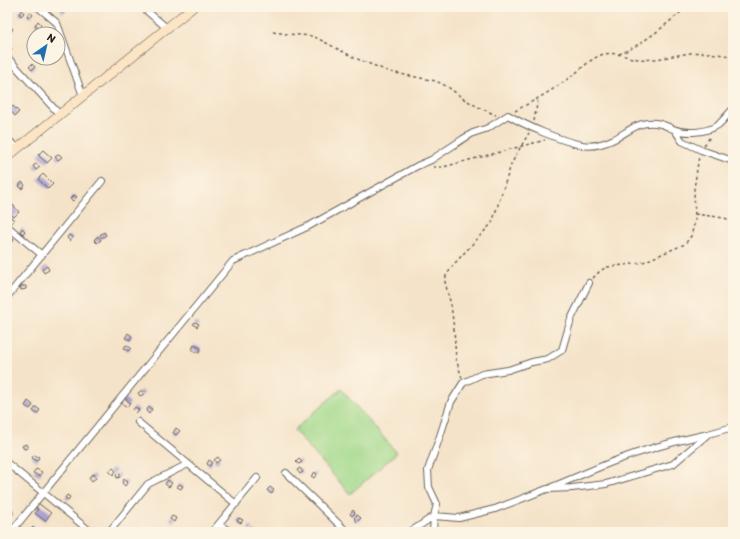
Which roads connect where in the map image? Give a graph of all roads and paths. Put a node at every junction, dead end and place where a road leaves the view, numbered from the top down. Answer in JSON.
{"nodes":[{"id":1,"x":38,"y":7,"type":"edge"},
{"id":2,"x":142,"y":7,"type":"edge"},
{"id":3,"x":193,"y":7,"type":"edge"},
{"id":4,"x":687,"y":7,"type":"edge"},
{"id":5,"x":168,"y":28,"type":"junction"},
{"id":6,"x":273,"y":32,"type":"dead end"},
{"id":7,"x":619,"y":54,"type":"junction"},
{"id":8,"x":733,"y":56,"type":"edge"},
{"id":9,"x":7,"y":57,"type":"edge"},
{"id":10,"x":83,"y":96,"type":"junction"},
{"id":11,"x":539,"y":98,"type":"junction"},
{"id":12,"x":733,"y":109,"type":"edge"},
{"id":13,"x":60,"y":115,"type":"junction"},
{"id":14,"x":508,"y":115,"type":"junction"},
{"id":15,"x":717,"y":125,"type":"junction"},
{"id":16,"x":533,"y":127,"type":"junction"},
{"id":17,"x":675,"y":130,"type":"junction"},
{"id":18,"x":556,"y":136,"type":"junction"},
{"id":19,"x":7,"y":139,"type":"edge"},
{"id":20,"x":521,"y":146,"type":"junction"},
{"id":21,"x":18,"y":148,"type":"junction"},
{"id":22,"x":700,"y":150,"type":"junction"},
{"id":23,"x":7,"y":157,"type":"edge"},
{"id":24,"x":733,"y":161,"type":"edge"},
{"id":25,"x":430,"y":167,"type":"dead end"},
{"id":26,"x":102,"y":181,"type":"dead end"},
{"id":27,"x":695,"y":214,"type":"junction"},
{"id":28,"x":733,"y":220,"type":"edge"},
{"id":29,"x":7,"y":226,"type":"edge"},
{"id":30,"x":42,"y":255,"type":"junction"},
{"id":31,"x":589,"y":283,"type":"joint"},
{"id":32,"x":7,"y":297,"type":"edge"},
{"id":33,"x":463,"y":383,"type":"junction"},
{"id":34,"x":138,"y":422,"type":"dead end"},
{"id":35,"x":733,"y":427,"type":"edge"},
{"id":36,"x":708,"y":434,"type":"junction"},
{"id":37,"x":7,"y":463,"type":"edge"},
{"id":38,"x":188,"y":464,"type":"junction"},
{"id":39,"x":286,"y":473,"type":"dead end"},
{"id":40,"x":257,"y":478,"type":"dead end"},
{"id":41,"x":547,"y":489,"type":"junction"},
{"id":42,"x":43,"y":493,"type":"junction"},
{"id":43,"x":236,"y":504,"type":"junction"},
{"id":44,"x":434,"y":516,"type":"junction"},
{"id":45,"x":219,"y":524,"type":"junction"},
{"id":46,"x":11,"y":532,"type":"edge"},
{"id":47,"x":91,"y":532,"type":"edge"},
{"id":48,"x":109,"y":532,"type":"edge"},
{"id":49,"x":212,"y":532,"type":"edge"},
{"id":50,"x":230,"y":532,"type":"edge"},
{"id":51,"x":347,"y":532,"type":"edge"},
{"id":52,"x":410,"y":532,"type":"edge"},
{"id":53,"x":433,"y":532,"type":"edge"}],
"edges":[{"from":1,"to":10,"type":"street"},
{"from":2,"to":5,"type":"street"},
{"from":3,"to":5,"type":"main road"},
{"from":4,"to":7,"type":"path"},
{"from":5,"to":10,"type":"main road"},
{"from":6,"to":14,"type":"path"},
{"from":7,"to":8,"type":"path"},
{"from":7,"to":11,"type":"path"},
{"from":9,"to":13,"type":"street"},
{"from":10,"to":13,"type":"main road"},
{"from":11,"to":14,"type":"path"},
{"from":11,"to":16,"type":"path"},
{"from":12,"to":15,"type":"street"},
{"from":13,"to":21,"type":"main road"},
{"from":14,"to":16,"type":"street"},
{"from":14,"to":42,"type":"street"},
{"from":15,"to":17,"type":"street"},
{"from":15,"to":22,"type":"path"},
{"from":16,"to":18,"type":"street"},
{"from":16,"to":20,"type":"path"},
{"from":17,"to":18,"type":"street"},
{"from":17,"to":22,"type":"street"},
{"from":18,"to":20,"type":"path"},
{"from":19,"to":21,"type":"street"},
{"from":20,"to":25,"type":"path"},
{"from":20,"to":33,"type":"path"},
{"from":21,"to":23,"type":"main road"},
{"from":22,"to":24,"type":"street"},
{"from":22,"to":27,"type":"path"},
{"from":26,"to":30,"type":"street"},
{"from":27,"to":28,"type":"path"},
{"from":27,"to":31,"type":"path"},
{"from":29,"to":30,"type":"street"},
{"from":30,"to":32,"type":"street"},
{"from":31,"to":33,"type":"street"},
{"from":33,"to":44,"type":"street"},
{"from":34,"to":38,"type":"street"},
{"from":35,"to":36,"type":"street"},
{"from":36,"to":41,"type":"street"},
{"from":36,"to":41,"type":"street"},
{"from":37,"to":42,"type":"street"},
{"from":38,"to":43,"type":"street"},
{"from":38,"to":48,"type":"street"},
{"from":39,"to":51,"type":"street"},
{"from":40,"to":43,"type":"street"},
{"from":41,"to":44,"type":"street"},
{"from":42,"to":46,"type":"street"},
{"from":42,"to":47,"type":"street"},
{"from":43,"to":45,"type":"street"},
{"from":44,"to":52,"type":"street"},
{"from":44,"to":53,"type":"street"},
{"from":45,"to":49,"type":"street"},
{"from":45,"to":50,"type":"street"}]}
